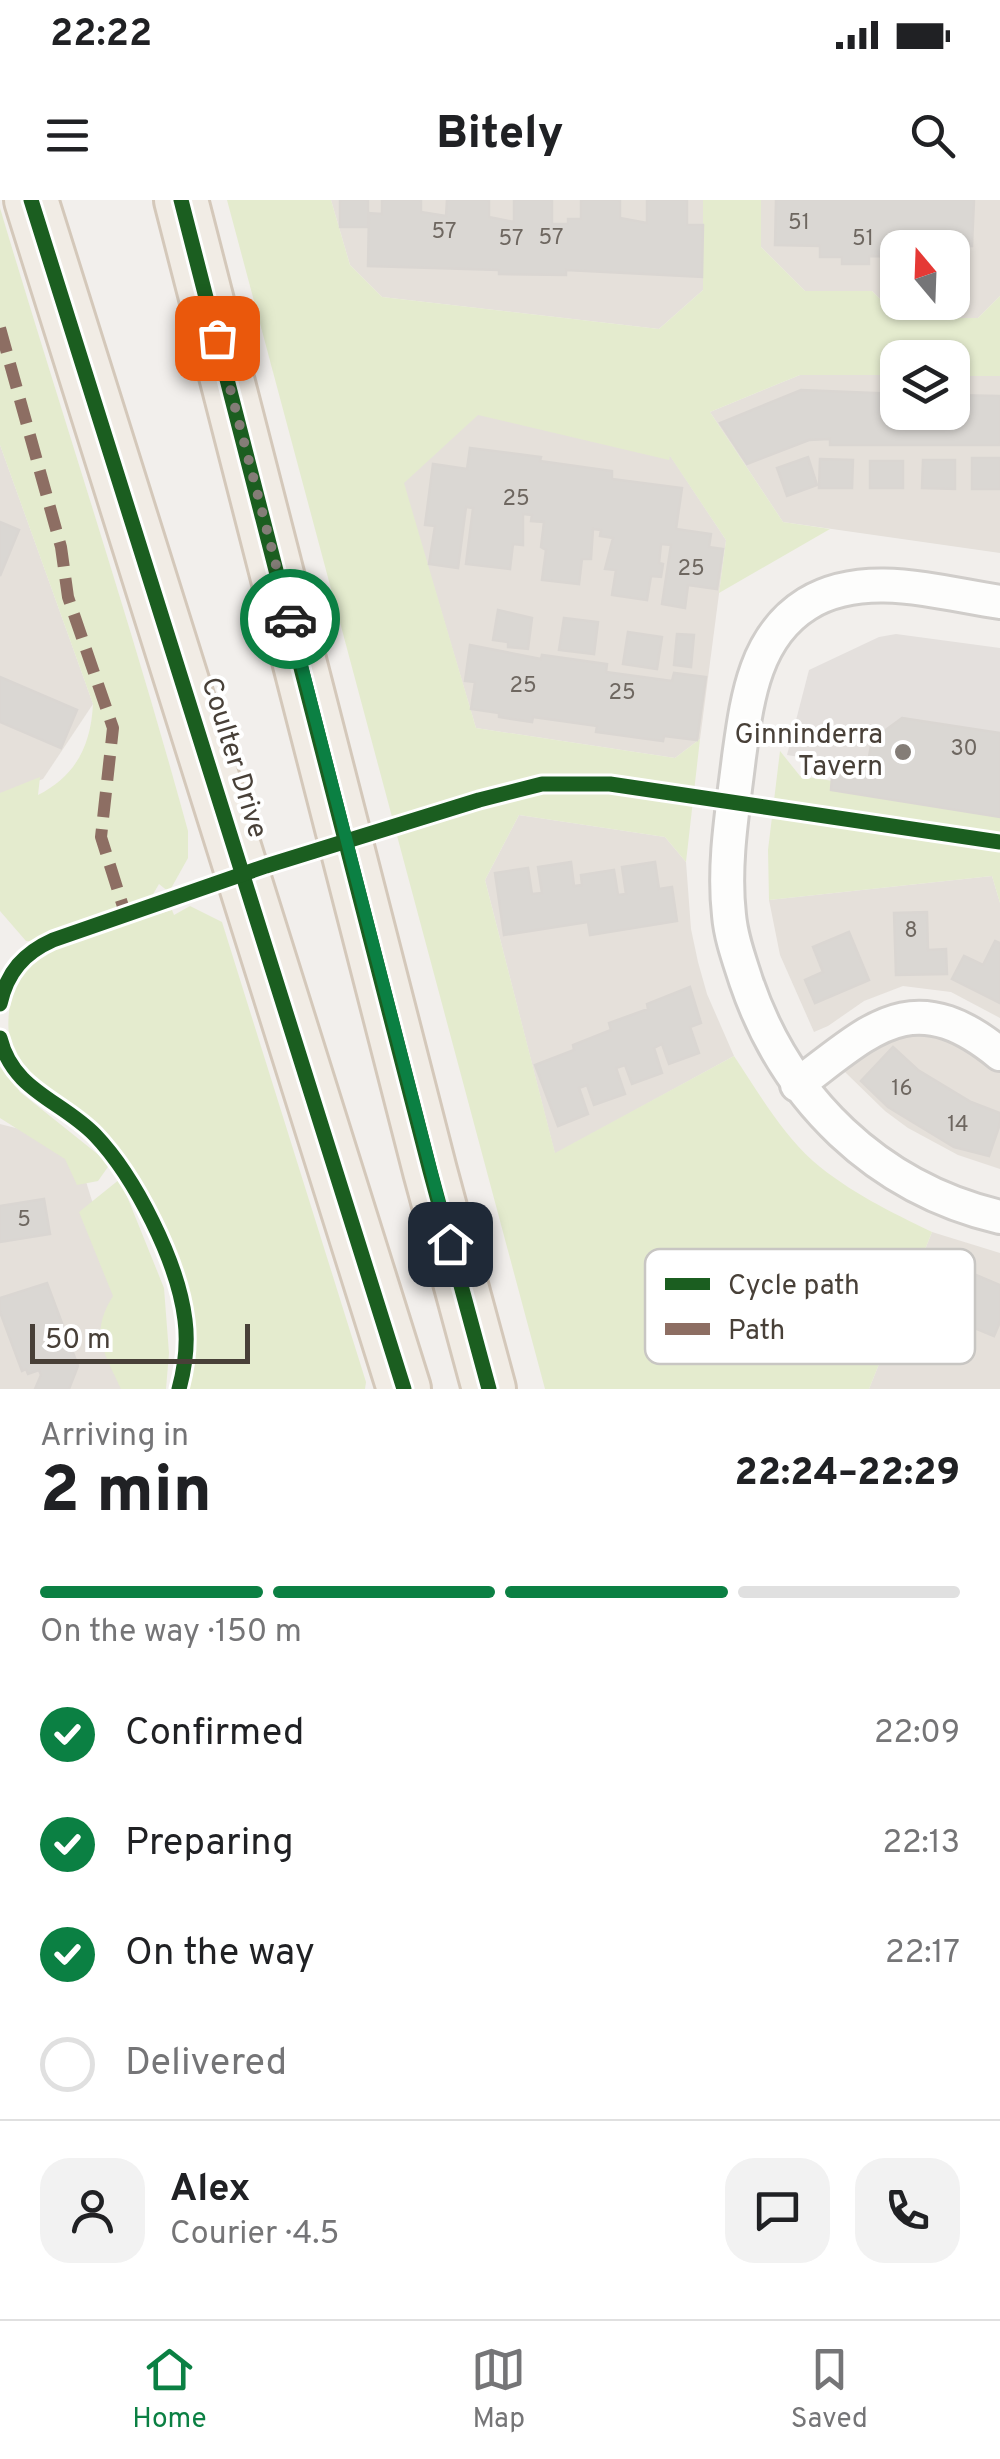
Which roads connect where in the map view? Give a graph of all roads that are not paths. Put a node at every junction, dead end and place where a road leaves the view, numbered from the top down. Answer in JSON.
{"nodes":[{"id":1,"x":31,"y":200,"type":"edge"},
{"id":2,"x":181,"y":200,"type":"edge"},
{"id":3,"x":1000,"y":602,"type":"edge"},
{"id":4,"x":1000,"y":1054,"type":"edge"},
{"id":5,"x":797,"y":1085,"type":"junction"},
{"id":6,"x":1000,"y":1217,"type":"edge"},
{"id":7,"x":404,"y":1389,"type":"edge"},
{"id":8,"x":489,"y":1389,"type":"edge"}],
"edges":[{"from":1,"to":7,"type":"main road","name":"Coulter Drive"},
{"from":2,"to":8,"type":"main road"},
{"from":3,"to":5,"type":"street"},
{"from":4,"to":5,"type":"street"},
{"from":5,"to":6,"type":"street"}]}
